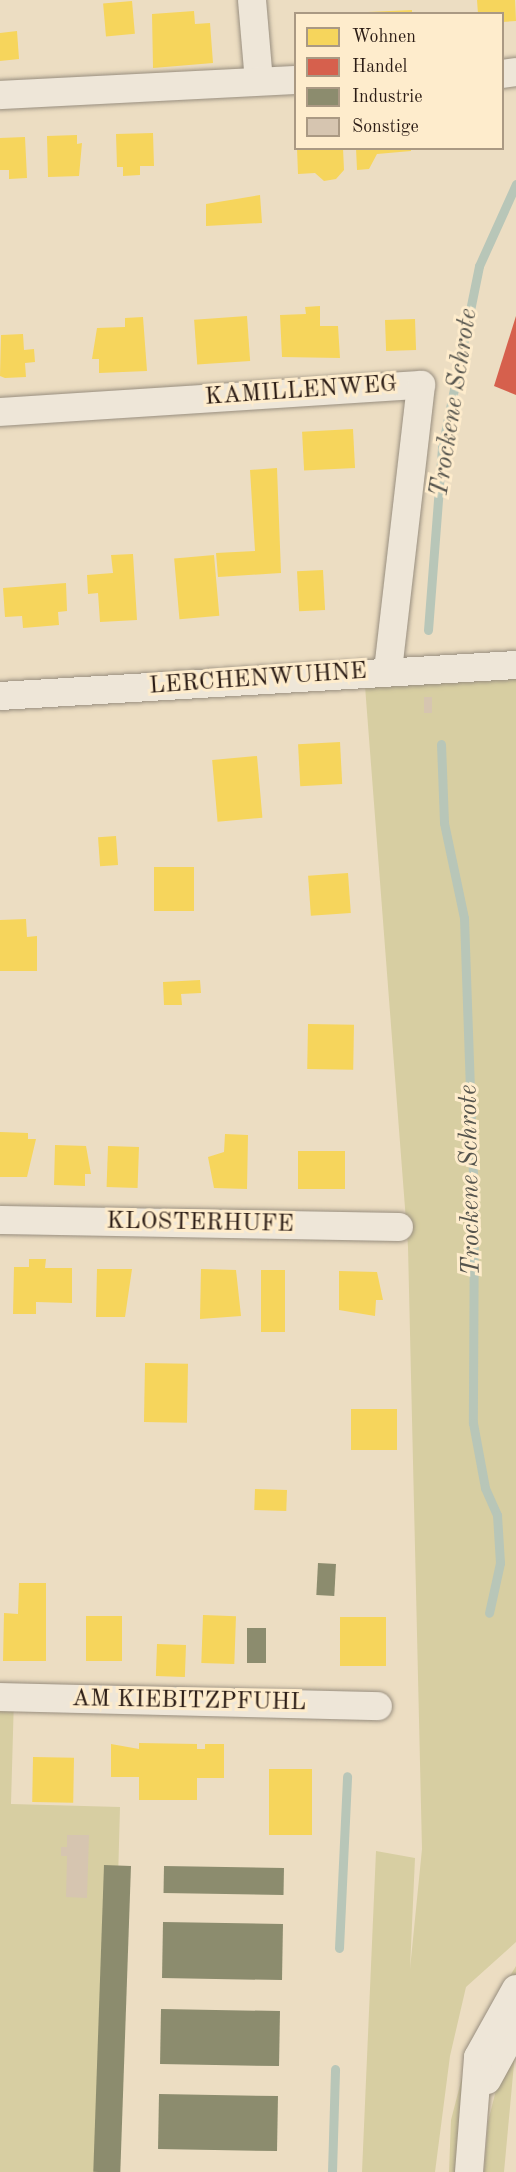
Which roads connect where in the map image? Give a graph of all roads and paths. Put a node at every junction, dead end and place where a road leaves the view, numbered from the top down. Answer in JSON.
{"nodes":[{"id":1,"x":252,"y":0,"type":"edge"},
{"id":2,"x":294,"y":80,"type":"edge"},
{"id":3,"x":259,"y":81,"type":"junction"},
{"id":4,"x":0,"y":95,"type":"edge"},
{"id":5,"x":0,"y":412,"type":"edge"},
{"id":6,"x":516,"y":665,"type":"edge"},
{"id":7,"x":387,"y":672,"type":"junction"},
{"id":8,"x":0,"y":696,"type":"edge"},
{"id":9,"x":0,"y":1220,"type":"edge"},
{"id":10,"x":399,"y":1227,"type":"dead end"},
{"id":11,"x":0,"y":1697,"type":"edge"},
{"id":12,"x":378,"y":1706,"type":"dead end"},
{"id":13,"x":516,"y":1989,"type":"edge"},
{"id":14,"x":516,"y":2027,"type":"edge"},
{"id":15,"x":476,"y":2103,"type":"junction"},
{"id":16,"x":469,"y":2172,"type":"edge"}],
"edges":[{"from":1,"to":3,"type":"street"},
{"from":2,"to":3,"type":"street"},
{"from":3,"to":4,"type":"street"},
{"from":5,"to":7,"type":"street","name":"KAMILLENWEG"},
{"from":6,"to":7,"type":"street","name":"LERCHENWUHNE"},
{"from":7,"to":8,"type":"street","name":"LERCHENWUHNE"},
{"from":9,"to":10,"type":"street","name":"KLOSTERHUFE"},
{"from":11,"to":12,"type":"street","name":"AM KIEBITZPFUHL"},
{"from":13,"to":15,"type":"street"},
{"from":14,"to":15,"type":"street"},
{"from":15,"to":16,"type":"street"}]}
